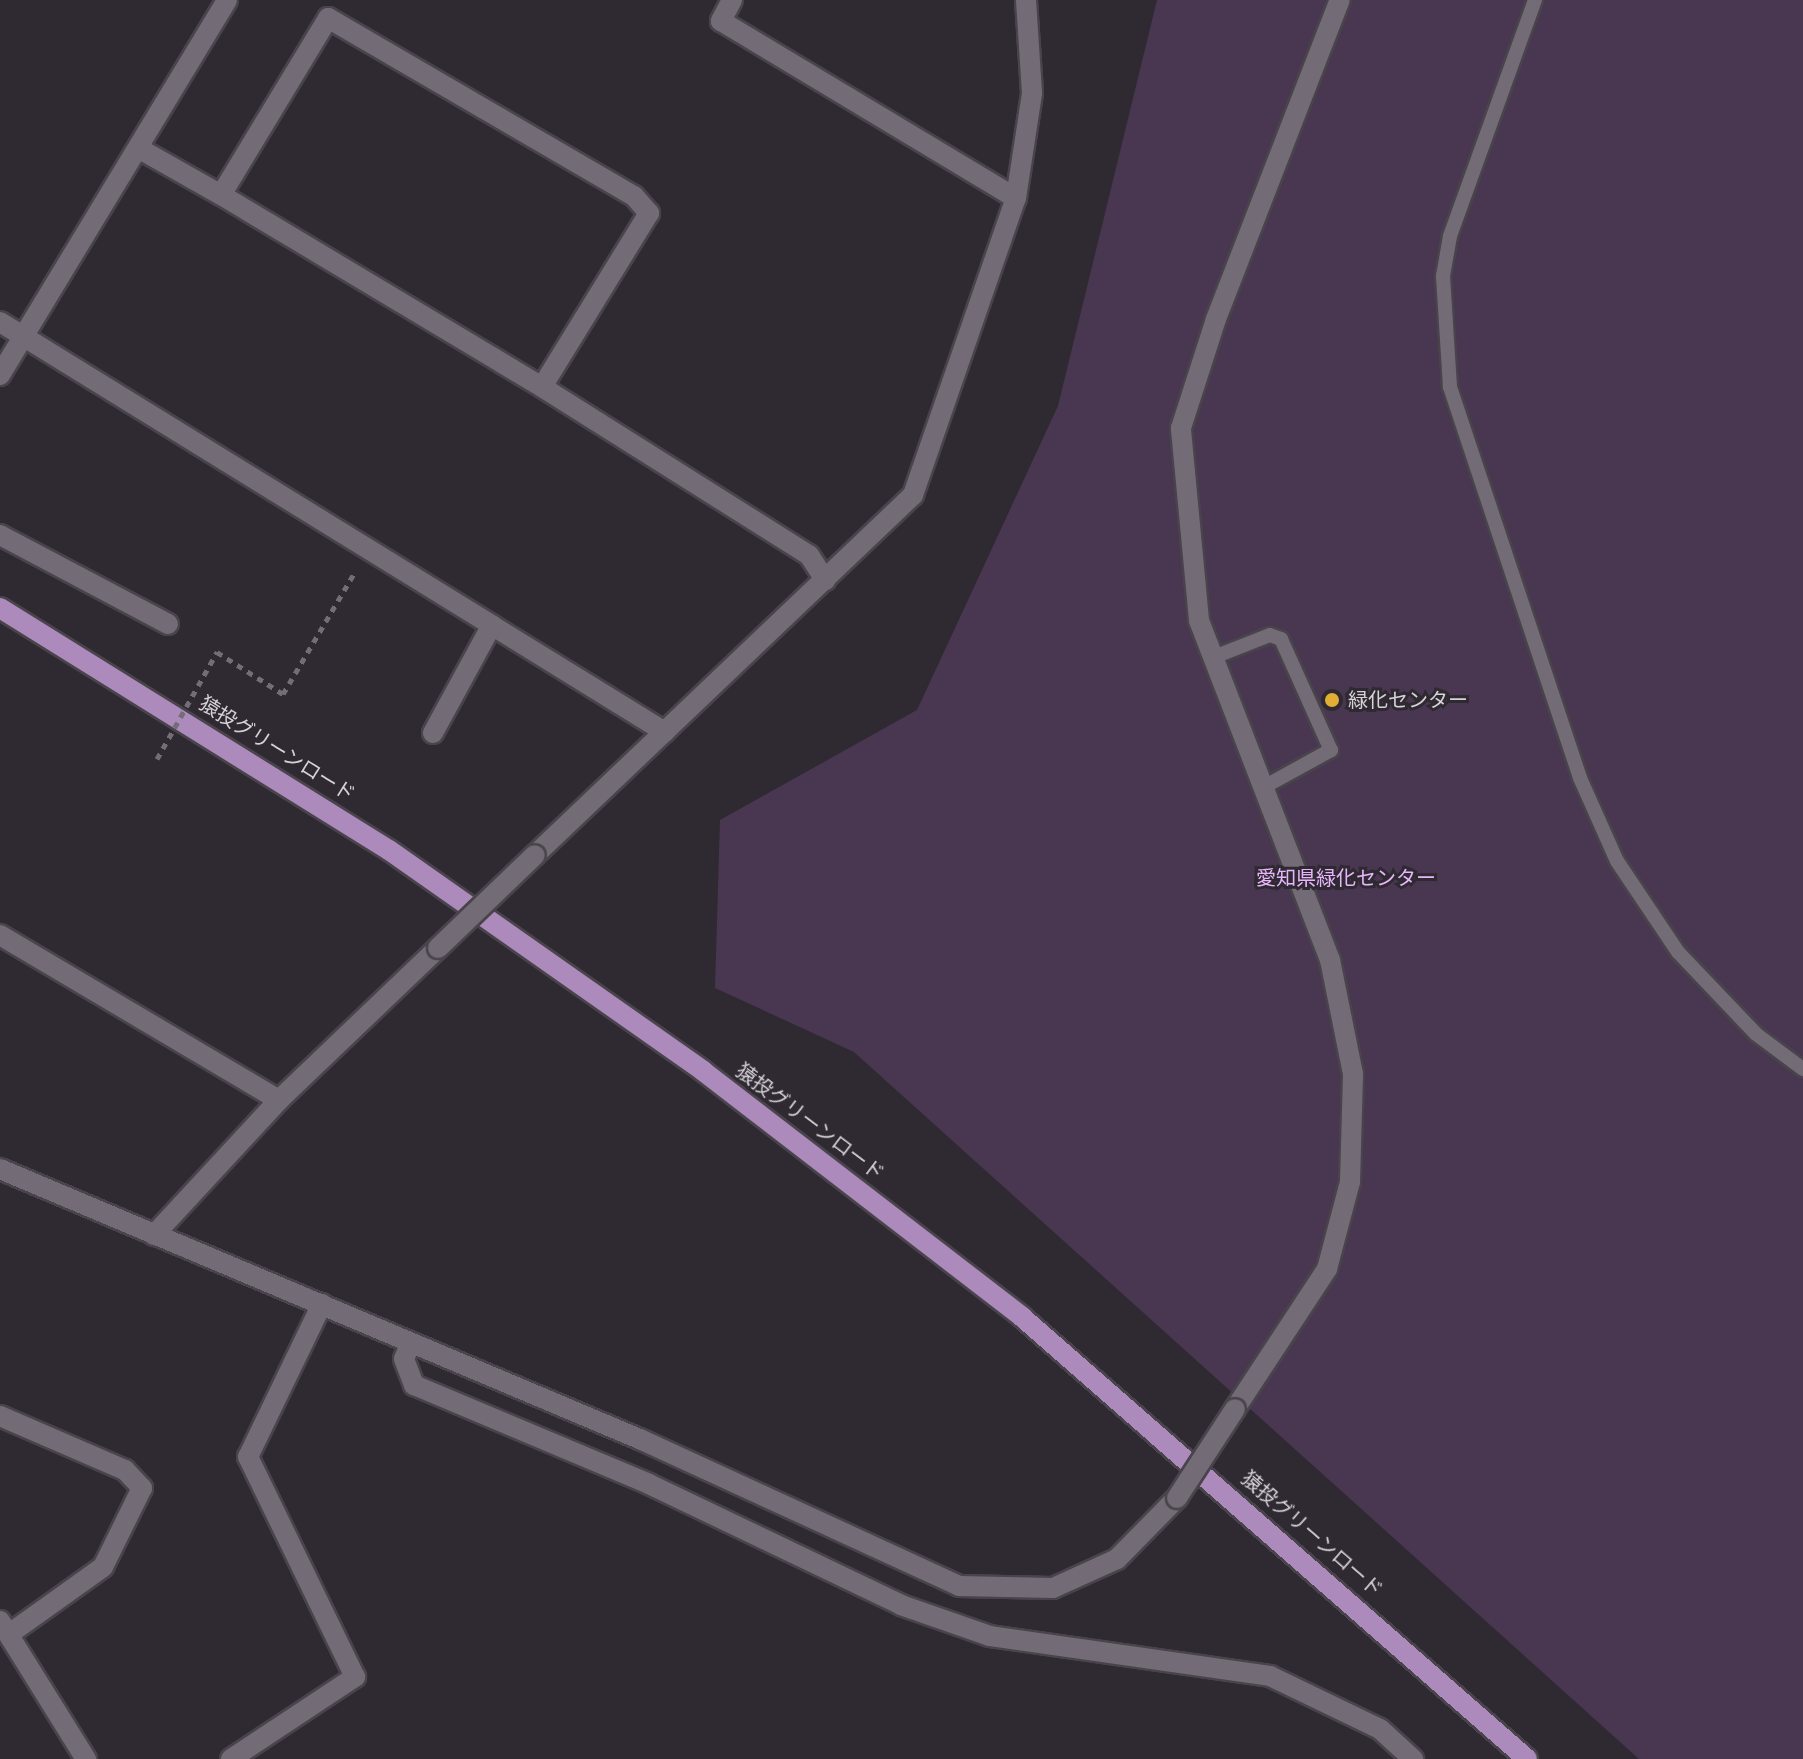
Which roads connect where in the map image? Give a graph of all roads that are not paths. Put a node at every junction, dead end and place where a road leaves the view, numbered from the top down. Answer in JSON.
{"nodes":[{"id":1,"x":227,"y":0,"type":"edge"},
{"id":2,"x":732,"y":0,"type":"edge"},
{"id":3,"x":1026,"y":0,"type":"edge"},
{"id":4,"x":1340,"y":0,"type":"edge"},
{"id":5,"x":1535,"y":0,"type":"edge"},
{"id":6,"x":138,"y":148,"type":"junction"},
{"id":7,"x":221,"y":195,"type":"junction"},
{"id":8,"x":1016,"y":198,"type":"junction"},
{"id":9,"x":0,"y":322,"type":"edge"},
{"id":10,"x":23,"y":335,"type":"junction"},
{"id":11,"x":0,"y":375,"type":"edge"},
{"id":12,"x":542,"y":387,"type":"junction"},
{"id":13,"x":0,"y":535,"type":"edge"},
{"id":14,"x":825,"y":580,"type":"junction"},
{"id":15,"x":0,"y":608,"type":"edge"},
{"id":16,"x":168,"y":624,"type":"dead end"},
{"id":17,"x":492,"y":625,"type":"junction"},
{"id":18,"x":1214,"y":657,"type":"junction"},
{"id":19,"x":665,"y":732,"type":"junction"},
{"id":20,"x":433,"y":733,"type":"dead end"},
{"id":21,"x":1264,"y":787,"type":"junction"},
{"id":22,"x":0,"y":935,"type":"edge"},
{"id":23,"x":1803,"y":1069,"type":"edge"},
{"id":24,"x":279,"y":1100,"type":"junction"},
{"id":25,"x":0,"y":1169,"type":"edge"},
{"id":26,"x":154,"y":1235,"type":"junction"},
{"id":27,"x":322,"y":1304,"type":"junction"},
{"id":28,"x":411,"y":1343,"type":"junction"},
{"id":29,"x":0,"y":1416,"type":"edge"},
{"id":30,"x":4,"y":1628,"type":"edge"},
{"id":31,"x":86,"y":1759,"type":"edge"},
{"id":32,"x":231,"y":1759,"type":"edge"},
{"id":33,"x":1413,"y":1759,"type":"edge"},
{"id":34,"x":1527,"y":1759,"type":"edge"}],
"edges":[{"from":1,"to":6,"type":"street"},
{"from":2,"to":8,"type":"street"},
{"from":3,"to":8,"type":"street"},
{"from":4,"to":18,"type":"street"},
{"from":5,"to":23,"type":"lane"},
{"from":6,"to":7,"type":"street"},
{"from":6,"to":10,"type":"street"},
{"from":7,"to":12,"type":"street"},
{"from":7,"to":12,"type":"street"},
{"from":8,"to":14,"type":"street"},
{"from":9,"to":10,"type":"street"},
{"from":10,"to":11,"type":"street"},
{"from":10,"to":17,"type":"street"},
{"from":12,"to":14,"type":"street"},
{"from":13,"to":16,"type":"street"},
{"from":14,"to":19,"type":"street"},
{"from":15,"to":34,"type":"main road","name":"猿投グリーンロード"},
{"from":17,"to":19,"type":"street"},
{"from":17,"to":20,"type":"street"},
{"from":18,"to":21,"type":"street"},
{"from":18,"to":21,"type":"lane"},
{"from":19,"to":24,"type":"street","bridge":true},
{"from":21,"to":28,"type":"street","bridge":true},
{"from":22,"to":24,"type":"street"},
{"from":24,"to":26,"type":"street"},
{"from":25,"to":26,"type":"street"},
{"from":26,"to":27,"type":"street"},
{"from":27,"to":28,"type":"street"},
{"from":27,"to":32,"type":"street"},
{"from":28,"to":33,"type":"street"},
{"from":29,"to":30,"type":"street"},
{"from":30,"to":31,"type":"street"}]}
